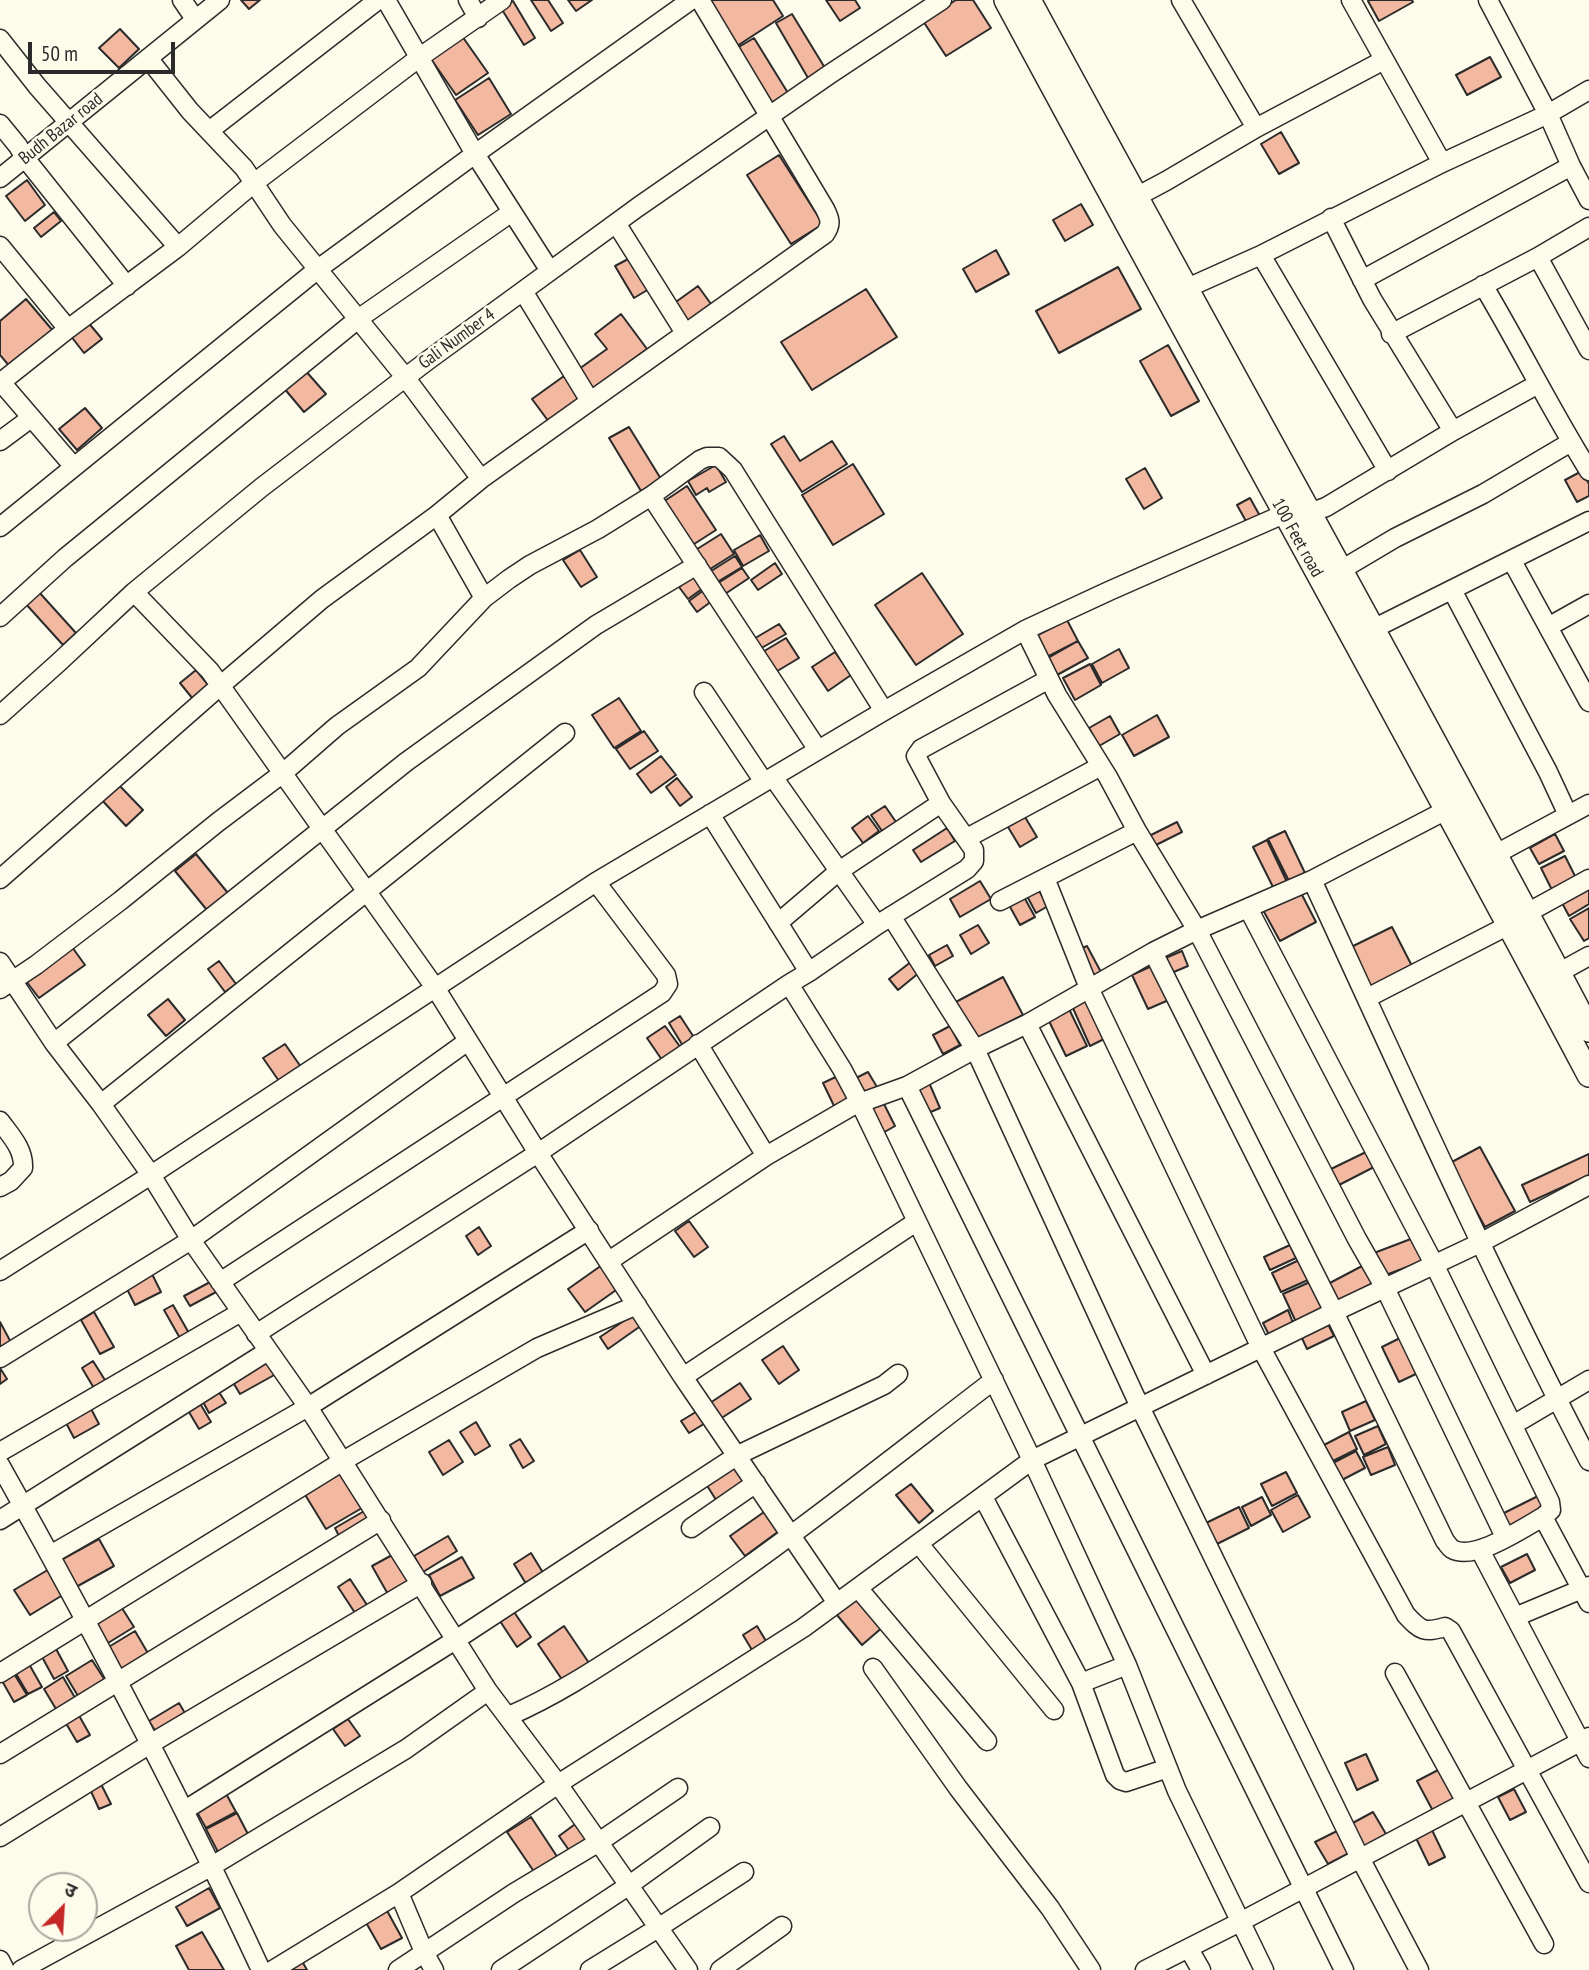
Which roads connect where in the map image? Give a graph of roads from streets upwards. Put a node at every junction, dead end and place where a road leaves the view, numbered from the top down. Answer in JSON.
{"nodes":[{"id":1,"x":182,"y":0,"type":"edge"},
{"id":2,"x":220,"y":0,"type":"edge"},
{"id":3,"x":377,"y":0,"type":"edge"},
{"id":4,"x":386,"y":0,"type":"edge"},
{"id":5,"x":468,"y":0,"type":"edge"},
{"id":6,"x":502,"y":0,"type":"edge"},
{"id":7,"x":691,"y":0,"type":"edge"},
{"id":8,"x":700,"y":0,"type":"edge"},
{"id":9,"x":942,"y":0,"type":"edge"},
{"id":10,"x":1006,"y":0,"type":"edge"},
{"id":11,"x":1029,"y":0,"type":"edge"},
{"id":12,"x":1182,"y":0,"type":"edge"},
{"id":13,"x":1352,"y":0,"type":"edge"},
{"id":14,"x":1488,"y":0,"type":"edge"},
{"id":15,"x":478,"y":18,"type":"junction"},
{"id":16,"x":195,"y":19,"type":"junction"},
{"id":17,"x":0,"y":39,"type":"edge"},
{"id":18,"x":420,"y":57,"type":"junction"},
{"id":19,"x":148,"y":58,"type":"junction"},
{"id":20,"x":1384,"y":60,"type":"junction"},
{"id":21,"x":1589,"y":90,"type":"edge"},
{"id":22,"x":1548,"y":114,"type":"junction"},
{"id":23,"x":768,"y":117,"type":"junction"},
{"id":24,"x":69,"y":122,"type":"junction"},
{"id":25,"x":0,"y":124,"type":"edge"},
{"id":26,"x":1256,"y":128,"type":"junction"},
{"id":27,"x":209,"y":131,"type":"junction"},
{"id":28,"x":475,"y":154,"type":"junction"},
{"id":29,"x":24,"y":158,"type":"junction"},
{"id":30,"x":1442,"y":163,"type":"junction"},
{"id":31,"x":1571,"y":166,"type":"junction"},
{"id":32,"x":0,"y":177,"type":"edge"},
{"id":33,"x":254,"y":183,"type":"junction"},
{"id":34,"x":1136,"y":197,"type":"junction"},
{"id":35,"x":1589,"y":200,"type":"edge"},
{"id":36,"x":512,"y":212,"type":"junction"},
{"id":37,"x":1331,"y":218,"type":"junction"},
{"id":38,"x":616,"y":223,"type":"junction"},
{"id":39,"x":1589,"y":227,"type":"edge"},
{"id":40,"x":0,"y":246,"type":"edge"},
{"id":41,"x":178,"y":247,"type":"junction"},
{"id":42,"x":1261,"y":255,"type":"junction"},
{"id":43,"x":1538,"y":257,"type":"junction"},
{"id":44,"x":318,"y":269,"type":"junction"},
{"id":45,"x":550,"y":271,"type":"junction"},
{"id":46,"x":1362,"y":280,"type":"junction"},
{"id":47,"x":1483,"y":285,"type":"junction"},
{"id":48,"x":127,"y":286,"type":"junction"},
{"id":49,"x":1185,"y":289,"type":"junction"},
{"id":50,"x":523,"y":291,"type":"junction"},
{"id":51,"x":358,"y":319,"type":"junction"},
{"id":52,"x":68,"y":329,"type":"junction"},
{"id":53,"x":685,"y":333,"type":"junction"},
{"id":54,"x":1391,"y":334,"type":"junction"},
{"id":55,"x":1589,"y":350,"type":"edge"},
{"id":56,"x":405,"y":377,"type":"junction"},
{"id":57,"x":1,"y":383,"type":"edge"},
{"id":58,"x":1538,"y":384,"type":"junction"},
{"id":59,"x":590,"y":401,"type":"junction"},
{"id":60,"x":31,"y":418,"type":"junction"},
{"id":61,"x":1453,"y":431,"type":"junction"},
{"id":62,"x":0,"y":441,"type":"edge"},
{"id":63,"x":1571,"y":442,"type":"junction"},
{"id":64,"x":74,"y":467,"type":"junction"},
{"id":65,"x":1388,"y":471,"type":"junction"},
{"id":66,"x":1589,"y":471,"type":"edge"},
{"id":67,"x":481,"y":480,"type":"junction"},
{"id":68,"x":651,"y":496,"type":"junction"},
{"id":69,"x":1309,"y":513,"type":"junction"},
{"id":70,"x":1284,"y":514,"type":"junction"},
{"id":71,"x":437,"y":515,"type":"junction"},
{"id":72,"x":1589,"y":522,"type":"edge"},
{"id":73,"x":0,"y":527,"type":"edge"},
{"id":74,"x":1512,"y":561,"type":"junction"},
{"id":75,"x":697,"y":565,"type":"junction"},
{"id":76,"x":1341,"y":570,"type":"junction"},
{"id":77,"x":1452,"y":590,"type":"junction"},
{"id":78,"x":134,"y":592,"type":"junction"},
{"id":79,"x":484,"y":598,"type":"junction"},
{"id":80,"x":1589,"y":604,"type":"edge"},
{"id":81,"x":0,"y":617,"type":"edge"},
{"id":82,"x":1548,"y":627,"type":"junction"},
{"id":83,"x":1373,"y":629,"type":"junction"},
{"id":84,"x":1026,"y":630,"type":"junction"},
{"id":85,"x":1582,"y":673,"type":"edge"},
{"id":86,"x":1049,"y":679,"type":"junction"},
{"id":87,"x":220,"y":685,"type":"junction"},
{"id":88,"x":0,"y":690,"type":"edge"},
{"id":89,"x":704,"y":692,"type":"dead end"},
{"id":90,"x":1589,"y":702,"type":"edge"},
{"id":91,"x":7,"y":709,"type":"edge"},
{"id":92,"x":884,"y":711,"type":"junction"},
{"id":93,"x":565,"y":733,"type":"dead end"},
{"id":94,"x":818,"y":750,"type":"junction"},
{"id":95,"x":1101,"y":766,"type":"junction"},
{"id":96,"x":282,"y":773,"type":"junction"},
{"id":97,"x":769,"y":779,"type":"junction"},
{"id":98,"x":941,"y":803,"type":"junction"},
{"id":99,"x":1589,"y":804,"type":"edge"},
{"id":100,"x":1457,"y":805,"type":"junction"},
{"id":101,"x":710,"y":814,"type":"junction"},
{"id":102,"x":1569,"y":815,"type":"junction"},
{"id":103,"x":321,"y":829,"type":"junction"},
{"id":104,"x":1137,"y":831,"type":"junction"},
{"id":105,"x":967,"y":838,"type":"junction"},
{"id":106,"x":1496,"y":854,"type":"junction"},
{"id":107,"x":839,"y":871,"type":"junction"},
{"id":108,"x":1045,"y":878,"type":"junction"},
{"id":109,"x":0,"y":879,"type":"edge"},
{"id":110,"x":1589,"y":879,"type":"edge"},
{"id":111,"x":1312,"y":880,"type":"junction"},
{"id":112,"x":596,"y":882,"type":"junction"},
{"id":113,"x":366,"y":891,"type":"junction"},
{"id":114,"x":1000,"y":901,"type":"dead end"},
{"id":115,"x":1248,"y":908,"type":"junction"},
{"id":116,"x":1518,"y":919,"type":"junction"},
{"id":117,"x":884,"y":920,"type":"junction"},
{"id":118,"x":778,"y":923,"type":"junction"},
{"id":119,"x":1197,"y":930,"type":"junction"},
{"id":120,"x":1153,"y":952,"type":"junction"},
{"id":121,"x":1589,"y":956,"type":"edge"},
{"id":122,"x":0,"y":962,"type":"edge"},
{"id":123,"x":809,"y":972,"type":"junction"},
{"id":124,"x":1550,"y":978,"type":"junction"},
{"id":125,"x":789,"y":984,"type":"junction"},
{"id":126,"x":6,"y":985,"type":"edge"},
{"id":127,"x":1089,"y":988,"type":"junction"},
{"id":128,"x":436,"y":989,"type":"junction"},
{"id":129,"x":1367,"y":998,"type":"junction"},
{"id":130,"x":1027,"y":1024,"type":"junction"},
{"id":131,"x":1589,"y":1030,"type":"edge"},
{"id":132,"x":468,"y":1041,"type":"junction"},
{"id":133,"x":54,"y":1043,"type":"junction"},
{"id":134,"x":698,"y":1044,"type":"junction"},
{"id":135,"x":975,"y":1049,"type":"junction"},
{"id":136,"x":1589,"y":1076,"type":"edge"},
{"id":137,"x":907,"y":1086,"type":"junction"},
{"id":138,"x":502,"y":1096,"type":"junction"},
{"id":139,"x":860,"y":1103,"type":"junction"},
{"id":140,"x":101,"y":1104,"type":"junction"},
{"id":141,"x":0,"y":1121,"type":"edge"},
{"id":142,"x":538,"y":1153,"type":"junction"},
{"id":143,"x":766,"y":1156,"type":"junction"},
{"id":144,"x":151,"y":1175,"type":"junction"},
{"id":145,"x":1589,"y":1185,"type":"edge"},
{"id":146,"x":0,"y":1187,"type":"edge"},
{"id":147,"x":916,"y":1222,"type":"junction"},
{"id":148,"x":589,"y":1230,"type":"junction"},
{"id":149,"x":191,"y":1240,"type":"junction"},
{"id":150,"x":1480,"y":1243,"type":"junction"},
{"id":151,"x":609,"y":1261,"type":"junction"},
{"id":152,"x":1434,"y":1264,"type":"junction"},
{"id":153,"x":0,"y":1271,"type":"edge"},
{"id":154,"x":220,"y":1282,"type":"junction"},
{"id":155,"x":1385,"y":1288,"type":"junction"},
{"id":156,"x":637,"y":1305,"type":"junction"},
{"id":157,"x":241,"y":1312,"type":"junction"},
{"id":158,"x":1334,"y":1312,"type":"junction"},
{"id":159,"x":256,"y":1334,"type":"junction"},
{"id":160,"x":1261,"y":1348,"type":"junction"},
{"id":161,"x":268,"y":1351,"type":"junction"},
{"id":162,"x":0,"y":1358,"type":"edge"},
{"id":163,"x":898,"y":1374,"type":"dead end"},
{"id":164,"x":1206,"y":1375,"type":"junction"},
{"id":165,"x":682,"y":1377,"type":"junction"},
{"id":166,"x":994,"y":1380,"type":"junction"},
{"id":167,"x":1589,"y":1380,"type":"edge"},
{"id":168,"x":1556,"y":1399,"type":"junction"},
{"id":169,"x":309,"y":1407,"type":"junction"},
{"id":170,"x":1140,"y":1407,"type":"junction"},
{"id":171,"x":1513,"y":1425,"type":"junction"},
{"id":172,"x":1081,"y":1436,"type":"junction"},
{"id":173,"x":0,"y":1452,"type":"edge"},
{"id":174,"x":738,"y":1455,"type":"junction"},
{"id":175,"x":1032,"y":1460,"type":"junction"},
{"id":176,"x":343,"y":1461,"type":"junction"},
{"id":177,"x":1589,"y":1461,"type":"edge"},
{"id":178,"x":0,"y":1465,"type":"edge"},
{"id":179,"x":756,"y":1483,"type":"junction"},
{"id":180,"x":983,"y":1497,"type":"junction"},
{"id":181,"x":23,"y":1507,"type":"junction"},
{"id":182,"x":1543,"y":1517,"type":"junction"},
{"id":183,"x":0,"y":1520,"type":"edge"},
{"id":184,"x":381,"y":1520,"type":"junction"},
{"id":185,"x":691,"y":1528,"type":"dead end"},
{"id":186,"x":790,"y":1536,"type":"junction"},
{"id":187,"x":1505,"y":1537,"type":"junction"},
{"id":188,"x":919,"y":1544,"type":"junction"},
{"id":189,"x":1480,"y":1550,"type":"junction"},
{"id":190,"x":50,"y":1555,"type":"junction"},
{"id":191,"x":422,"y":1583,"type":"junction"},
{"id":192,"x":858,"y":1588,"type":"junction"},
{"id":193,"x":1587,"y":1593,"type":"edge"},
{"id":194,"x":838,"y":1603,"type":"junction"},
{"id":195,"x":1515,"y":1617,"type":"junction"},
{"id":196,"x":86,"y":1620,"type":"junction"},
{"id":197,"x":457,"y":1639,"type":"junction"},
{"id":198,"x":1127,"y":1665,"type":"junction"},
{"id":199,"x":873,"y":1668,"type":"dead end"},
{"id":200,"x":0,"y":1673,"type":"edge"},
{"id":201,"x":1395,"y":1673,"type":"dead end"},
{"id":202,"x":1081,"y":1682,"type":"junction"},
{"id":203,"x":118,"y":1683,"type":"junction"},
{"id":204,"x":488,"y":1690,"type":"junction"},
{"id":205,"x":1054,"y":1710,"type":"dead end"},
{"id":206,"x":509,"y":1716,"type":"junction"},
{"id":207,"x":1584,"y":1739,"type":"edge"},
{"id":208,"x":987,"y":1741,"type":"dead end"},
{"id":209,"x":150,"y":1744,"type":"junction"},
{"id":210,"x":0,"y":1754,"type":"edge"},
{"id":211,"x":1589,"y":1758,"type":"edge"},
{"id":212,"x":1168,"y":1768,"type":"junction"},
{"id":213,"x":1527,"y":1770,"type":"junction"},
{"id":214,"x":558,"y":1784,"type":"junction"},
{"id":215,"x":678,"y":1788,"type":"dead end"},
{"id":216,"x":1467,"y":1801,"type":"junction"},
{"id":217,"x":183,"y":1808,"type":"junction"},
{"id":218,"x":710,"y":1827,"type":"dead end"},
{"id":219,"x":0,"y":1837,"type":"edge"},
{"id":220,"x":599,"y":1842,"type":"junction"},
{"id":221,"x":1360,"y":1858,"type":"junction"},
{"id":222,"x":212,"y":1866,"type":"junction"},
{"id":223,"x":744,"y":1872,"type":"dead end"},
{"id":224,"x":1589,"y":1883,"type":"edge"},
{"id":225,"x":628,"y":1886,"type":"junction"},
{"id":226,"x":1303,"y":1888,"type":"junction"},
{"id":227,"x":399,"y":1893,"type":"junction"},
{"id":228,"x":1240,"y":1922,"type":"junction"},
{"id":229,"x":782,"y":1926,"type":"dead end"},
{"id":230,"x":658,"y":1928,"type":"junction"},
{"id":231,"x":1544,"y":1944,"type":"dead end"},
{"id":232,"x":1189,"y":1949,"type":"junction"},
{"id":233,"x":424,"y":1952,"type":"junction"},
{"id":234,"x":0,"y":1960,"type":"edge"},
{"id":235,"x":5,"y":1970,"type":"edge"},
{"id":236,"x":20,"y":1970,"type":"edge"},
{"id":237,"x":261,"y":1970,"type":"edge"},
{"id":238,"x":273,"y":1970,"type":"edge"},
{"id":239,"x":398,"y":1970,"type":"edge"},
{"id":240,"x":434,"y":1970,"type":"edge"},
{"id":241,"x":501,"y":1970,"type":"edge"},
{"id":242,"x":590,"y":1970,"type":"edge"},
{"id":243,"x":688,"y":1970,"type":"edge"},
{"id":244,"x":720,"y":1970,"type":"edge"},
{"id":245,"x":1091,"y":1970,"type":"edge"},
{"id":246,"x":1145,"y":1970,"type":"edge"},
{"id":247,"x":1202,"y":1970,"type":"edge"},
{"id":248,"x":1264,"y":1970,"type":"edge"},
{"id":249,"x":1344,"y":1970,"type":"edge"},
{"id":250,"x":1419,"y":1970,"type":"edge"}],
"edges":[{"from":1,"to":16,"type":"street"},
{"from":2,"to":16,"type":"street","name":"Budh Bazar road"},
{"from":3,"to":27,"type":"street"},
{"from":4,"to":18,"type":"street"},
{"from":5,"to":15,"type":"street"},
{"from":6,"to":15,"type":"street"},
{"from":7,"to":28,"type":"street"},
{"from":8,"to":23,"type":"street"},
{"from":9,"to":23,"type":"street","name":"Gali Number 4"},
{"from":10,"to":70,"type":"street","name":"100 Feet road"},
{"from":11,"to":34,"type":"street","name":"100 Feet road"},
{"from":12,"to":26,"type":"street"},
{"from":13,"to":20,"type":"street"},
{"from":14,"to":22,"type":"street"},
{"from":15,"to":18,"type":"street"},
{"from":16,"to":19,"type":"street","name":"Budh Bazar road"},
{"from":17,"to":24,"type":"street"},
{"from":18,"to":28,"type":"street"},
{"from":18,"to":33,"type":"street"},
{"from":19,"to":24,"type":"street","name":"Budh Bazar road"},
{"from":19,"to":27,"type":"street"},
{"from":20,"to":26,"type":"street"},
{"from":20,"to":30,"type":"street"},
{"from":21,"to":22,"type":"street"},
{"from":22,"to":30,"type":"street"},
{"from":22,"to":31,"type":"street"},
{"from":23,"to":38,"type":"street","name":"Gali Number 4"},
{"from":23,"to":53,"type":"street"},
{"from":24,"to":29,"type":"street","name":"Budh Bazar road"},
{"from":24,"to":41,"type":"street"},
{"from":25,"to":29,"type":"street"},
{"from":26,"to":34,"type":"street"},
{"from":27,"to":33,"type":"street"},
{"from":28,"to":36,"type":"street"},
{"from":28,"to":44,"type":"street"},
{"from":29,"to":32,"type":"street","name":"Budh Bazar road"},
{"from":29,"to":48,"type":"street"},
{"from":30,"to":37,"type":"street"},
{"from":31,"to":35,"type":"street"},
{"from":31,"to":46,"type":"street"},
{"from":33,"to":41,"type":"street"},
{"from":33,"to":44,"type":"street"},
{"from":34,"to":49,"type":"street","name":"100 Feet road"},
{"from":36,"to":45,"type":"street"},
{"from":36,"to":51,"type":"street"},
{"from":37,"to":42,"type":"street"},
{"from":37,"to":46,"type":"street"},
{"from":38,"to":45,"type":"street","name":"Gali Number 4"},
{"from":38,"to":53,"type":"street"},
{"from":39,"to":43,"type":"street"},
{"from":40,"to":52,"type":"street"},
{"from":41,"to":48,"type":"street"},
{"from":42,"to":49,"type":"street"},
{"from":42,"to":65,"type":"street"},
{"from":43,"to":47,"type":"street"},
{"from":43,"to":55,"type":"street"},
{"from":44,"to":51,"type":"street"},
{"from":44,"to":64,"type":"street"},
{"from":45,"to":50,"type":"street","name":"Gali Number 4"},
{"from":46,"to":54,"type":"street"},
{"from":47,"to":54,"type":"street"},
{"from":47,"to":58,"type":"street"},
{"from":48,"to":52,"type":"street"},
{"from":49,"to":69,"type":"street","name":"100 Feet road"},
{"from":50,"to":56,"type":"street","name":"Gali Number 4"},
{"from":50,"to":59,"type":"street"},
{"from":51,"to":56,"type":"street"},
{"from":51,"to":81,"type":"street"},
{"from":52,"to":57,"type":"street"},
{"from":53,"to":59,"type":"street"},
{"from":54,"to":61,"type":"street"},
{"from":56,"to":67,"type":"street"},
{"from":56,"to":78,"type":"street","name":"Gali Number 4"},
{"from":57,"to":60,"type":"street"},
{"from":58,"to":61,"type":"street"},
{"from":58,"to":63,"type":"street"},
{"from":59,"to":67,"type":"street"},
{"from":60,"to":62,"type":"street"},
{"from":60,"to":64,"type":"street"},
{"from":61,"to":65,"type":"street"},
{"from":63,"to":66,"type":"street"},
{"from":63,"to":76,"type":"street"},
{"from":64,"to":73,"type":"street"},
{"from":65,"to":69,"type":"street"},
{"from":67,"to":71,"type":"street"},
{"from":68,"to":75,"type":"street"},
{"from":68,"to":79,"type":"street"},
{"from":68,"to":92,"type":"street"},
{"from":69,"to":70,"type":"street"},
{"from":69,"to":76,"type":"street","name":"100 Feet road"},
{"from":70,"to":84,"type":"street"},
{"from":70,"to":100,"type":"street","name":"100 Feet road"},
{"from":71,"to":79,"type":"street"},
{"from":71,"to":87,"type":"street"},
{"from":72,"to":74,"type":"street"},
{"from":74,"to":77,"type":"street"},
{"from":74,"to":82,"type":"street"},
{"from":75,"to":94,"type":"street"},
{"from":75,"to":103,"type":"street"},
{"from":76,"to":83,"type":"street","name":"100 Feet road"},
{"from":77,"to":83,"type":"street"},
{"from":77,"to":102,"type":"street"},
{"from":78,"to":87,"type":"street"},
{"from":78,"to":91,"type":"street","name":"Gali Number 4"},
{"from":79,"to":96,"type":"street"},
{"from":80,"to":82,"type":"street"},
{"from":82,"to":85,"type":"street"},
{"from":83,"to":100,"type":"street","name":"100 Feet road"},
{"from":84,"to":86,"type":"street"},
{"from":84,"to":92,"type":"street"},
{"from":85,"to":90,"type":"street"},
{"from":86,"to":95,"type":"street"},
{"from":86,"to":98,"type":"street"},
{"from":87,"to":96,"type":"street"},
{"from":87,"to":109,"type":"street"},
{"from":88,"to":91,"type":"street"},
{"from":89,"to":97,"type":"street"},
{"from":92,"to":94,"type":"street"},
{"from":93,"to":113,"type":"street"},
{"from":94,"to":97,"type":"street"},
{"from":95,"to":104,"type":"street"},
{"from":95,"to":105,"type":"street"},
{"from":96,"to":103,"type":"street"},
{"from":96,"to":126,"type":"street"},
{"from":97,"to":101,"type":"street"},
{"from":97,"to":107,"type":"street"},
{"from":98,"to":105,"type":"street"},
{"from":98,"to":107,"type":"street"},
{"from":99,"to":102,"type":"street"},
{"from":100,"to":106,"type":"street","name":"100 Feet road"},
{"from":100,"to":111,"type":"street"},
{"from":100,"to":116,"type":"street","name":"100 Feet road"},
{"from":101,"to":112,"type":"street"},
{"from":101,"to":118,"type":"street"},
{"from":102,"to":106,"type":"street"},
{"from":103,"to":113,"type":"street"},
{"from":103,"to":133,"type":"street"},
{"from":104,"to":108,"type":"street"},
{"from":104,"to":119,"type":"street"},
{"from":105,"to":117,"type":"street"},
{"from":106,"to":116,"type":"street","name":"100 Feet road"},
{"from":107,"to":117,"type":"street"},
{"from":107,"to":118,"type":"street"},
{"from":108,"to":114,"type":"street"},
{"from":108,"to":127,"type":"street"},
{"from":110,"to":116,"type":"street"},
{"from":111,"to":115,"type":"street"},
{"from":111,"to":129,"type":"street"},
{"from":112,"to":128,"type":"street"},
{"from":112,"to":138,"type":"street"},
{"from":113,"to":128,"type":"street"},
{"from":113,"to":140,"type":"street"},
{"from":115,"to":119,"type":"street"},
{"from":115,"to":152,"type":"street"},
{"from":116,"to":124,"type":"street","name":"100 Feet road"},
{"from":116,"to":129,"type":"street"},
{"from":117,"to":123,"type":"street"},
{"from":117,"to":135,"type":"street"},
{"from":118,"to":123,"type":"street"},
{"from":119,"to":120,"type":"street"},
{"from":119,"to":155,"type":"street"},
{"from":120,"to":127,"type":"street"},
{"from":120,"to":158,"type":"street"},
{"from":121,"to":124,"type":"street"},
{"from":122,"to":126,"type":"street"},
{"from":123,"to":125,"type":"street"},
{"from":124,"to":131,"type":"street","name":"100 Feet road"},
{"from":124,"to":136,"type":"street","name":"100 Feet road"},
{"from":125,"to":134,"type":"street"},
{"from":125,"to":139,"type":"street"},
{"from":126,"to":133,"type":"street"},
{"from":127,"to":130,"type":"street"},
{"from":127,"to":160,"type":"street"},
{"from":128,"to":132,"type":"street"},
{"from":128,"to":144,"type":"street"},
{"from":129,"to":150,"type":"street"},
{"from":130,"to":135,"type":"street"},
{"from":130,"to":164,"type":"street"},
{"from":132,"to":138,"type":"street"},
{"from":132,"to":149,"type":"street"},
{"from":133,"to":140,"type":"street"},
{"from":134,"to":142,"type":"street"},
{"from":134,"to":143,"type":"street"},
{"from":135,"to":137,"type":"street"},
{"from":135,"to":170,"type":"street"},
{"from":137,"to":139,"type":"street"},
{"from":137,"to":172,"type":"street"},
{"from":138,"to":142,"type":"street"},
{"from":138,"to":154,"type":"street"},
{"from":139,"to":143,"type":"street"},
{"from":139,"to":147,"type":"street"},
{"from":140,"to":144,"type":"street"},
{"from":141,"to":146,"type":"street"},
{"from":142,"to":148,"type":"street"},
{"from":142,"to":159,"type":"street"},
{"from":143,"to":151,"type":"street"},
{"from":144,"to":149,"type":"street"},
{"from":144,"to":153,"type":"street"},
{"from":145,"to":150,"type":"street"},
{"from":147,"to":165,"type":"street"},
{"from":147,"to":166,"type":"street"},
{"from":148,"to":151,"type":"street"},
{"from":148,"to":169,"type":"street"},
{"from":149,"to":154,"type":"street"},
{"from":149,"to":162,"type":"street"},
{"from":150,"to":152,"type":"street"},
{"from":150,"to":168,"type":"street"},
{"from":151,"to":156,"type":"street"},
{"from":152,"to":155,"type":"street"},
{"from":152,"to":171,"type":"street"},
{"from":154,"to":157,"type":"street"},
{"from":155,"to":158,"type":"street"},
{"from":155,"to":187,"type":"street"},
{"from":156,"to":165,"type":"street"},
{"from":156,"to":176,"type":"street"},
{"from":157,"to":159,"type":"street"},
{"from":157,"to":173,"type":"street"},
{"from":158,"to":160,"type":"street"},
{"from":158,"to":189,"type":"street"},
{"from":159,"to":161,"type":"street"},
{"from":160,"to":164,"type":"street"},
{"from":160,"to":213,"type":"street"},
{"from":161,"to":169,"type":"street"},
{"from":161,"to":181,"type":"street"},
{"from":163,"to":174,"type":"street"},
{"from":164,"to":170,"type":"street"},
{"from":165,"to":174,"type":"street"},
{"from":166,"to":175,"type":"street"},
{"from":166,"to":186,"type":"street"},
{"from":167,"to":168,"type":"street"},
{"from":168,"to":171,"type":"street"},
{"from":168,"to":177,"type":"street"},
{"from":169,"to":176,"type":"street"},
{"from":169,"to":190,"type":"street"},
{"from":170,"to":172,"type":"street"},
{"from":170,"to":221,"type":"street"},
{"from":171,"to":182,"type":"street"},
{"from":172,"to":175,"type":"street"},
{"from":172,"to":226,"type":"street"},
{"from":174,"to":179,"type":"street"},
{"from":174,"to":197,"type":"street"},
{"from":175,"to":180,"type":"street"},
{"from":175,"to":198,"type":"street"},
{"from":176,"to":184,"type":"street"},
{"from":176,"to":196,"type":"street"},
{"from":178,"to":181,"type":"street"},
{"from":179,"to":185,"type":"street"},
{"from":179,"to":186,"type":"street"},
{"from":180,"to":188,"type":"street"},
{"from":180,"to":202,"type":"street"},
{"from":181,"to":183,"type":"street"},
{"from":181,"to":190,"type":"street"},
{"from":182,"to":187,"type":"street"},
{"from":182,"to":193,"type":"street"},
{"from":184,"to":191,"type":"street"},
{"from":184,"to":203,"type":"street"},
{"from":186,"to":194,"type":"street"},
{"from":186,"to":206,"type":"street"},
{"from":187,"to":189,"type":"street"},
{"from":188,"to":192,"type":"street"},
{"from":188,"to":205,"type":"street"},
{"from":189,"to":195,"type":"street"},
{"from":190,"to":196,"type":"street"},
{"from":191,"to":197,"type":"street"},
{"from":191,"to":209,"type":"street"},
{"from":192,"to":194,"type":"street"},
{"from":192,"to":208,"type":"street"},
{"from":193,"to":195,"type":"street"},
{"from":194,"to":214,"type":"street"},
{"from":195,"to":207,"type":"street"},
{"from":196,"to":200,"type":"street"},
{"from":196,"to":203,"type":"street"},
{"from":197,"to":204,"type":"street"},
{"from":197,"to":217,"type":"street"},
{"from":198,"to":202,"type":"street"},
{"from":198,"to":212,"type":"street"},
{"from":199,"to":245,"type":"street"},
{"from":201,"to":216,"type":"street"},
{"from":202,"to":212,"type":"street"},
{"from":203,"to":209,"type":"street"},
{"from":203,"to":210,"type":"street"},
{"from":204,"to":206,"type":"street"},
{"from":204,"to":222,"type":"street"},
{"from":206,"to":214,"type":"street"},
{"from":207,"to":211,"type":"street"},
{"from":207,"to":213,"type":"street"},
{"from":209,"to":217,"type":"street"},
{"from":209,"to":219,"type":"street"},
{"from":212,"to":228,"type":"street"},
{"from":213,"to":216,"type":"street"},
{"from":213,"to":224,"type":"street"},
{"from":214,"to":220,"type":"street"},
{"from":214,"to":227,"type":"street"},
{"from":215,"to":220,"type":"street"},
{"from":216,"to":221,"type":"street"},
{"from":216,"to":231,"type":"street"},
{"from":217,"to":222,"type":"street"},
{"from":218,"to":225,"type":"street"},
{"from":220,"to":225,"type":"street"},
{"from":220,"to":233,"type":"street"},
{"from":221,"to":226,"type":"street"},
{"from":221,"to":250,"type":"street"},
{"from":222,"to":236,"type":"street"},
{"from":222,"to":237,"type":"street"},
{"from":223,"to":230,"type":"street"},
{"from":225,"to":230,"type":"street"},
{"from":225,"to":241,"type":"street"},
{"from":226,"to":228,"type":"street"},
{"from":226,"to":249,"type":"street"},
{"from":227,"to":233,"type":"street"},
{"from":227,"to":238,"type":"street"},
{"from":228,"to":232,"type":"street"},
{"from":228,"to":248,"type":"street"},
{"from":229,"to":244,"type":"street"},
{"from":230,"to":242,"type":"street"},
{"from":230,"to":243,"type":"street"},
{"from":232,"to":246,"type":"street"},
{"from":232,"to":247,"type":"street"},
{"from":233,"to":239,"type":"street"},
{"from":233,"to":240,"type":"street"},
{"from":234,"to":235,"type":"street"}]}
